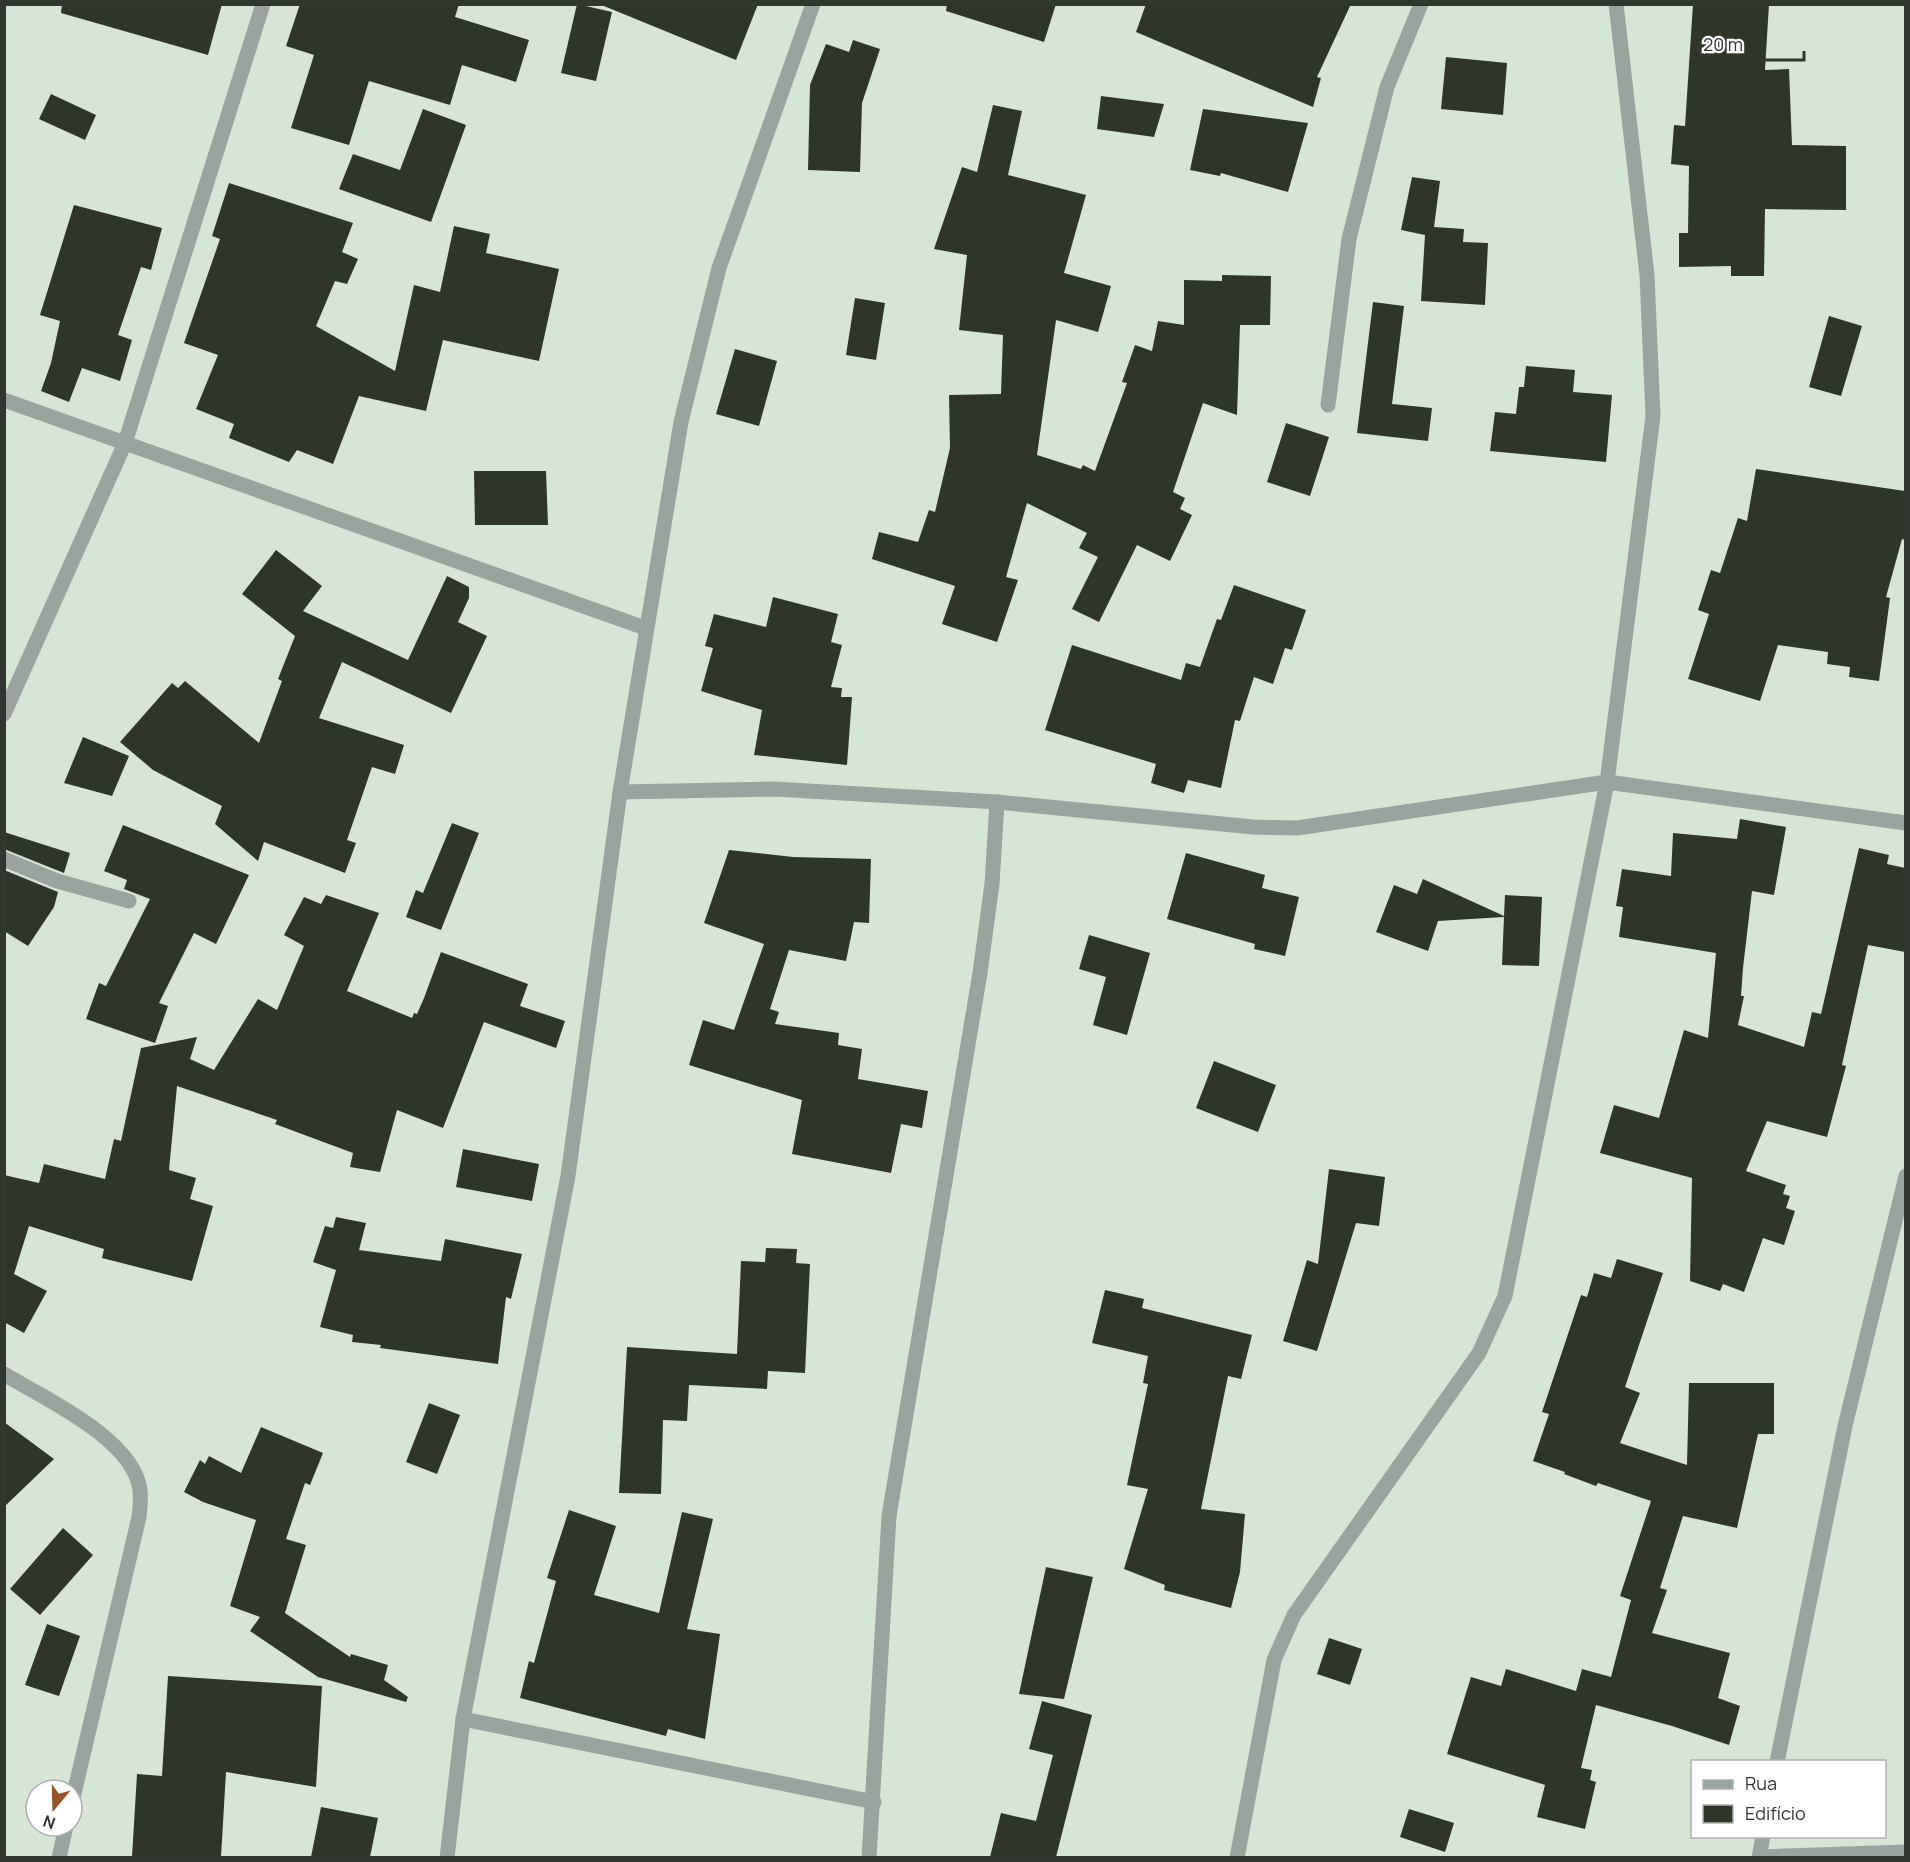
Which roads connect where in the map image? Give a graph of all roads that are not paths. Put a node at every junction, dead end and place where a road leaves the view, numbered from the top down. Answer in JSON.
{"nodes":[{"id":1,"x":263,"y":4,"type":"edge"},
{"id":2,"x":813,"y":4,"type":"edge"},
{"id":3,"x":1421,"y":4,"type":"edge"},
{"id":4,"x":1616,"y":4,"type":"edge"},
{"id":5,"x":4,"y":400,"type":"edge"},
{"id":6,"x":1328,"y":405,"type":"dead end"},
{"id":7,"x":125,"y":443,"type":"junction"},
{"id":8,"x":645,"y":628,"type":"junction"},
{"id":9,"x":4,"y":714,"type":"edge"},
{"id":10,"x":1607,"y":782,"type":"junction"},
{"id":11,"x":620,"y":792,"type":"junction"},
{"id":12,"x":997,"y":802,"type":"junction"},
{"id":13,"x":1905,"y":823,"type":"edge"},
{"id":14,"x":4,"y":859,"type":"edge"},
{"id":15,"x":129,"y":901,"type":"dead end"},
{"id":16,"x":1905,"y":1176,"type":"edge"},
{"id":17,"x":4,"y":1374,"type":"edge"},
{"id":18,"x":463,"y":1719,"type":"junction"},
{"id":19,"x":1777,"y":1760,"type":"edge"},
{"id":20,"x":78,"y":1778,"type":"edge"},
{"id":21,"x":874,"y":1802,"type":"junction"},
{"id":22,"x":63,"y":1838,"type":"edge"},
{"id":23,"x":1763,"y":1838,"type":"edge"},
{"id":24,"x":1905,"y":1852,"type":"edge"},
{"id":25,"x":59,"y":1857,"type":"edge"},
{"id":26,"x":447,"y":1857,"type":"edge"},
{"id":27,"x":870,"y":1857,"type":"edge"},
{"id":28,"x":1237,"y":1857,"type":"edge"}],
"edges":[{"from":1,"to":7,"type":"street"},
{"from":2,"to":8,"type":"street"},
{"from":3,"to":6,"type":"street"},
{"from":4,"to":10,"type":"street"},
{"from":5,"to":7,"type":"street"},
{"from":7,"to":8,"type":"street"},
{"from":7,"to":9,"type":"street"},
{"from":8,"to":11,"type":"street"},
{"from":10,"to":12,"type":"street"},
{"from":10,"to":13,"type":"street"},
{"from":10,"to":28,"type":"street"},
{"from":11,"to":12,"type":"street"},
{"from":11,"to":18,"type":"street"},
{"from":12,"to":21,"type":"street"},
{"from":14,"to":15,"type":"street"},
{"from":16,"to":19,"type":"street"},
{"from":17,"to":20,"type":"street"},
{"from":18,"to":21,"type":"street"},
{"from":18,"to":26,"type":"street"},
{"from":21,"to":27,"type":"street"},
{"from":22,"to":25,"type":"street"},
{"from":23,"to":24,"type":"street"}]}
